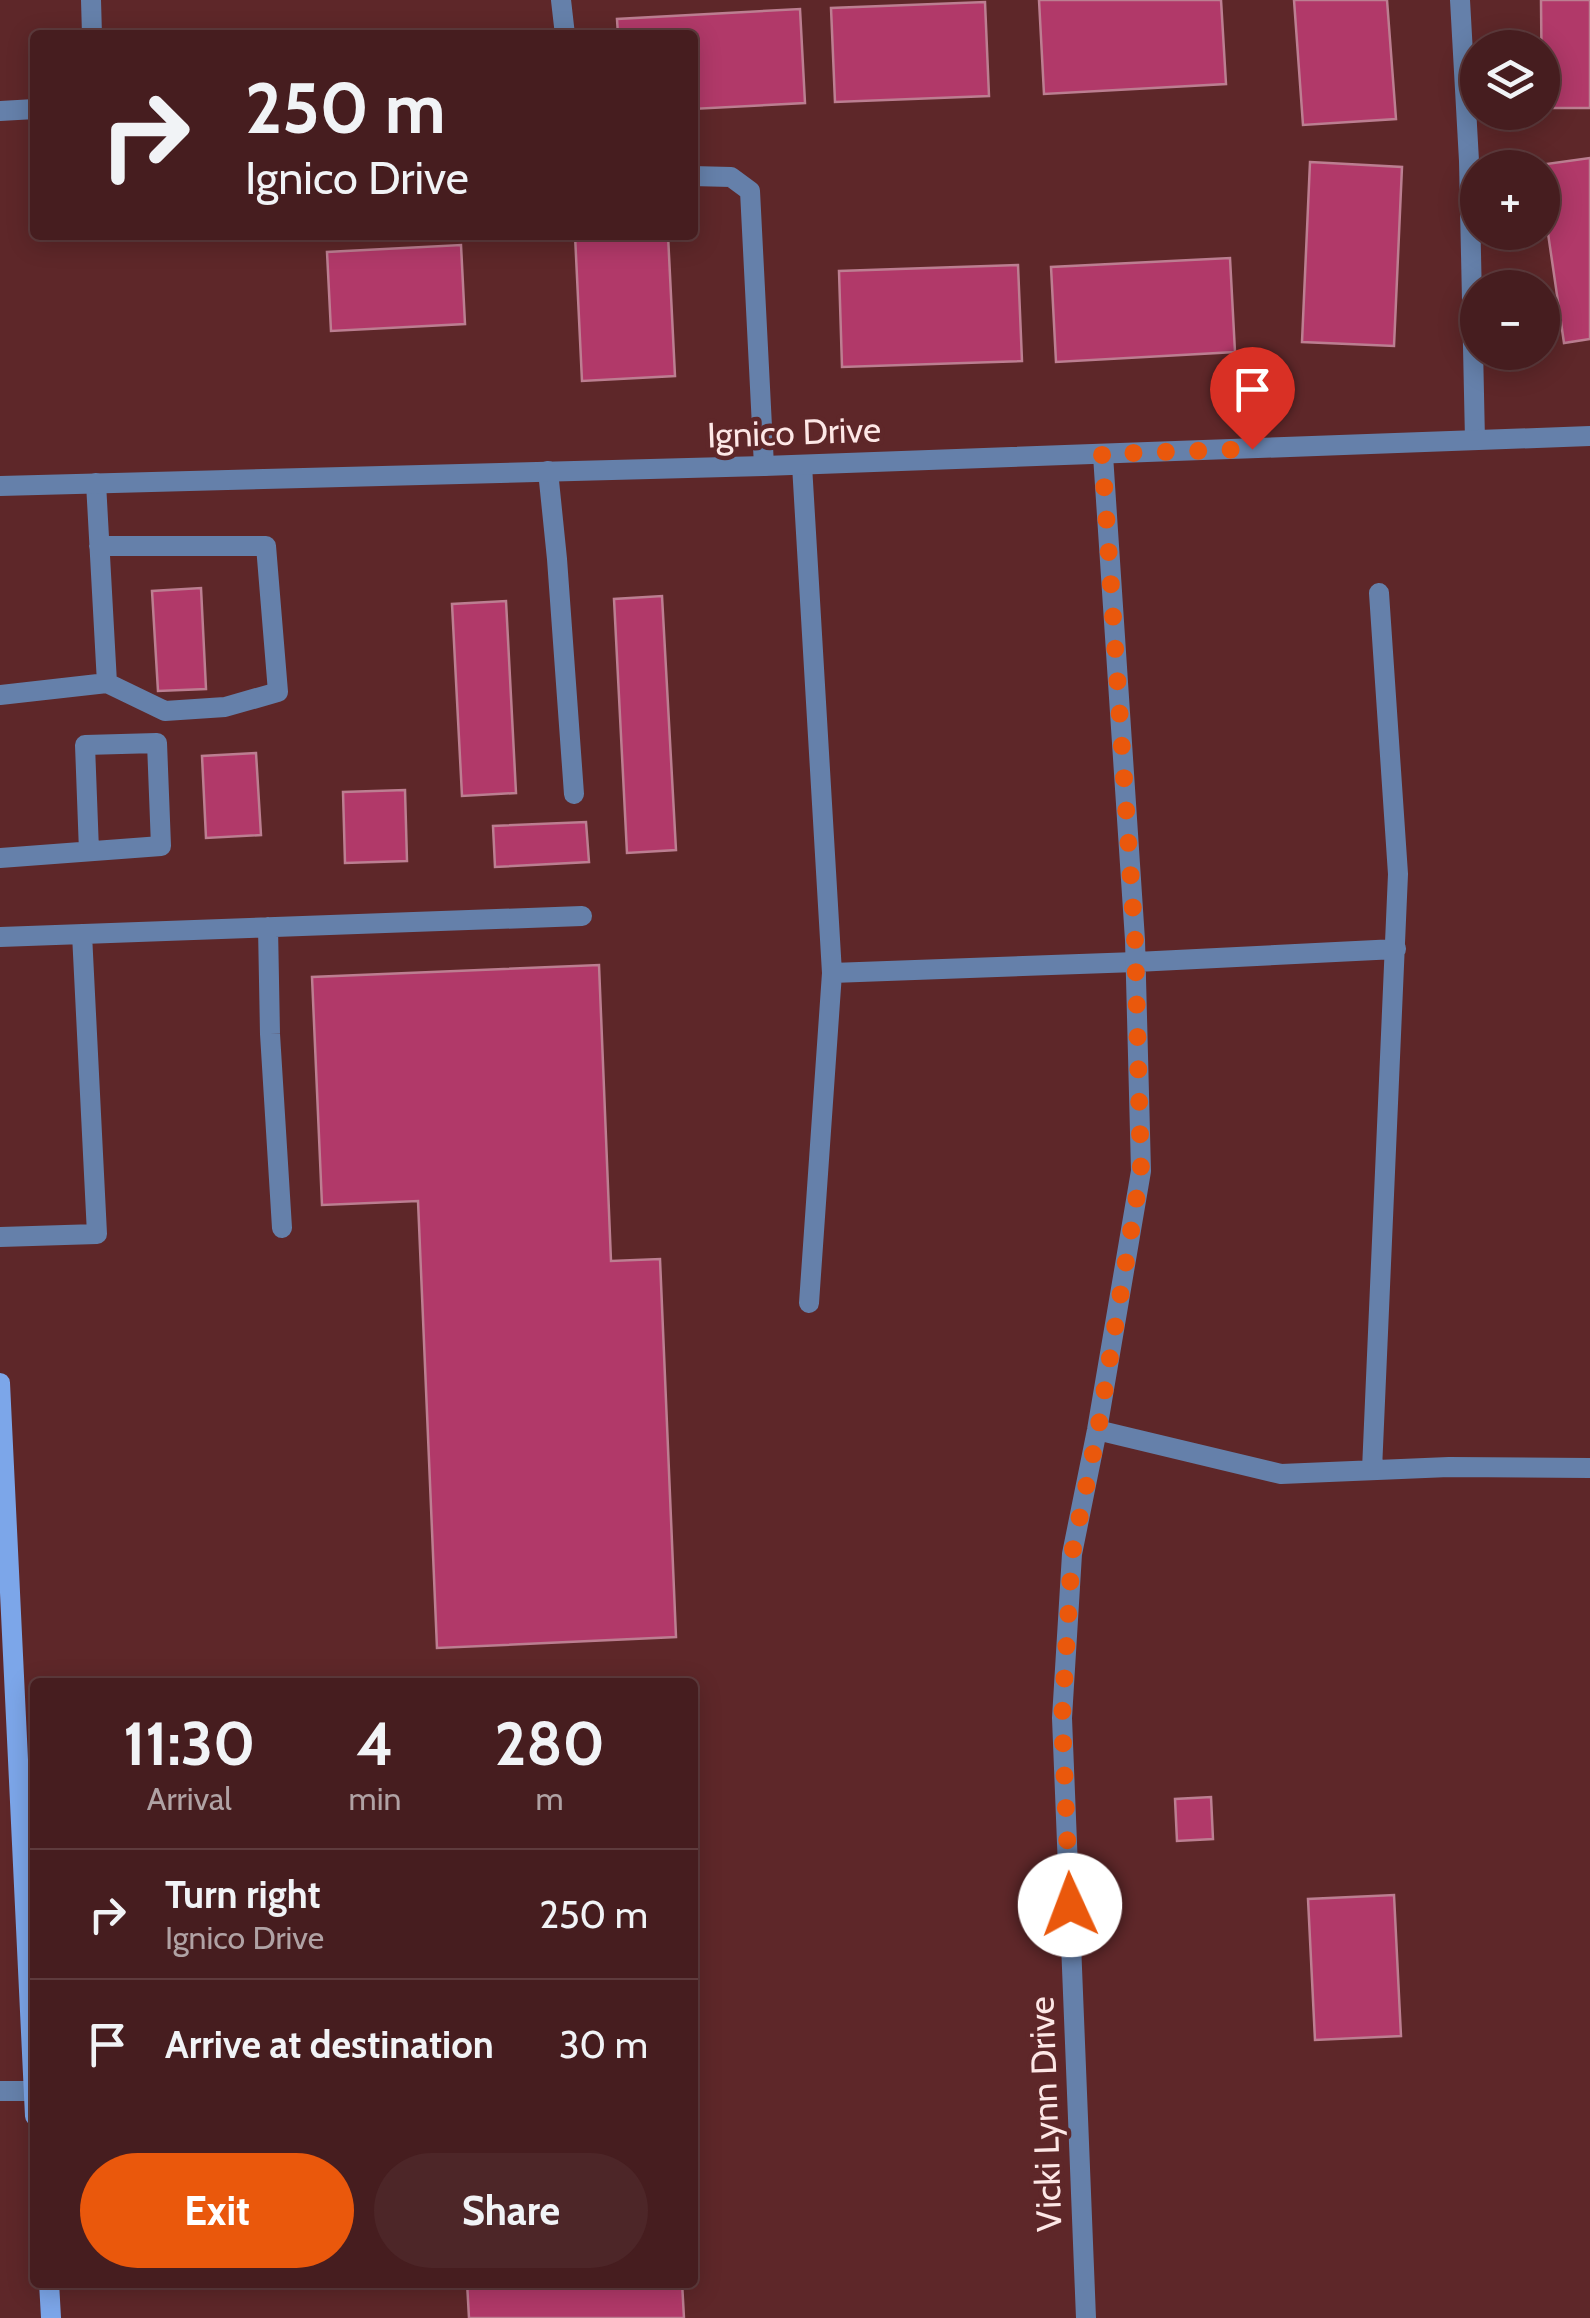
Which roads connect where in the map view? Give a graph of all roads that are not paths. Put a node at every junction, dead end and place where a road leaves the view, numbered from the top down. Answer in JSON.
{"nodes":[{"id":1,"x":91,"y":0,"type":"edge"},
{"id":2,"x":561,"y":0,"type":"edge"},
{"id":3,"x":1460,"y":0,"type":"edge"},
{"id":4,"x":92,"y":30,"type":"edge"},
{"id":5,"x":565,"y":30,"type":"edge"},
{"id":6,"x":30,"y":109,"type":"edge"},
{"id":7,"x":0,"y":111,"type":"edge"},
{"id":8,"x":698,"y":176,"type":"edge"},
{"id":9,"x":1590,"y":436,"type":"edge"},
{"id":10,"x":1475,"y":440,"type":"junction"},
{"id":11,"x":1102,"y":454,"type":"junction"},
{"id":12,"x":802,"y":464,"type":"junction"},
{"id":13,"x":764,"y":466,"type":"junction"},
{"id":14,"x":548,"y":472,"type":"junction"},
{"id":15,"x":96,"y":484,"type":"junction"},
{"id":16,"x":0,"y":486,"type":"edge"},
{"id":17,"x":100,"y":546,"type":"junction"},
{"id":18,"x":1379,"y":593,"type":"dead end"},
{"id":19,"x":106,"y":684,"type":"junction"},
{"id":20,"x":0,"y":695,"type":"edge"},
{"id":21,"x":574,"y":794,"type":"dead end"},
{"id":22,"x":89,"y":852,"type":"junction"},
{"id":23,"x":0,"y":858,"type":"edge"},
{"id":24,"x":582,"y":916,"type":"dead end"},
{"id":25,"x":268,"y":927,"type":"junction"},
{"id":26,"x":82,"y":934,"type":"junction"},
{"id":27,"x":0,"y":937,"type":"edge"},
{"id":28,"x":1396,"y":949,"type":"junction"},
{"id":29,"x":1136,"y":962,"type":"junction"},
{"id":30,"x":832,"y":973,"type":"junction"},
{"id":31,"x":282,"y":1228,"type":"dead end"},
{"id":32,"x":0,"y":1238,"type":"edge"},
{"id":33,"x":809,"y":1303,"type":"dead end"},
{"id":34,"x":0,"y":1383,"type":"edge"},
{"id":35,"x":1098,"y":1430,"type":"junction"},
{"id":36,"x":1590,"y":1468,"type":"edge"},
{"id":37,"x":1372,"y":1470,"type":"junction"},
{"id":38,"x":30,"y":1935,"type":"edge"},
{"id":39,"x":0,"y":2091,"type":"edge"},
{"id":40,"x":30,"y":2091,"type":"edge"},
{"id":41,"x":49,"y":2288,"type":"edge"},
{"id":42,"x":51,"y":2318,"type":"edge"},
{"id":43,"x":1086,"y":2318,"type":"edge"}],
"edges":[{"from":1,"to":4,"type":"street"},
{"from":2,"to":5,"type":"street"},
{"from":3,"to":10,"type":"street"},
{"from":6,"to":7,"type":"street"},
{"from":8,"to":13,"type":"street"},
{"from":9,"to":10,"type":"street","name":"Ignico Drive"},
{"from":10,"to":11,"type":"street","name":"Ignico Drive"},
{"from":11,"to":12,"type":"street","name":"Ignico Drive"},
{"from":11,"to":29,"type":"street","name":"Vicki Lynn Drive"},
{"from":12,"to":13,"type":"street","name":"Ignico Drive"},
{"from":12,"to":30,"type":"street"},
{"from":13,"to":14,"type":"street","name":"Ignico Drive"},
{"from":14,"to":15,"type":"street","name":"Ignico Drive"},
{"from":14,"to":21,"type":"street"},
{"from":15,"to":16,"type":"street","name":"Ignico Drive"},
{"from":15,"to":17,"type":"street"},
{"from":17,"to":19,"type":"street"},
{"from":17,"to":19,"type":"street"},
{"from":18,"to":28,"type":"street"},
{"from":19,"to":20,"type":"street"},
{"from":22,"to":22,"type":"street"},
{"from":22,"to":23,"type":"street"},
{"from":24,"to":25,"type":"street"},
{"from":25,"to":26,"type":"street"},
{"from":25,"to":31,"type":"street"},
{"from":26,"to":27,"type":"street"},
{"from":26,"to":32,"type":"street"},
{"from":28,"to":29,"type":"street"},
{"from":28,"to":37,"type":"street"},
{"from":29,"to":30,"type":"street"},
{"from":29,"to":35,"type":"street","name":"Vicki Lynn Drive"},
{"from":30,"to":33,"type":"street"},
{"from":34,"to":38,"type":"main road"},
{"from":35,"to":37,"type":"street"},
{"from":35,"to":43,"type":"street","name":"Vicki Lynn Drive"},
{"from":36,"to":37,"type":"street"},
{"from":39,"to":40,"type":"street"},
{"from":41,"to":42,"type":"main road"}]}
